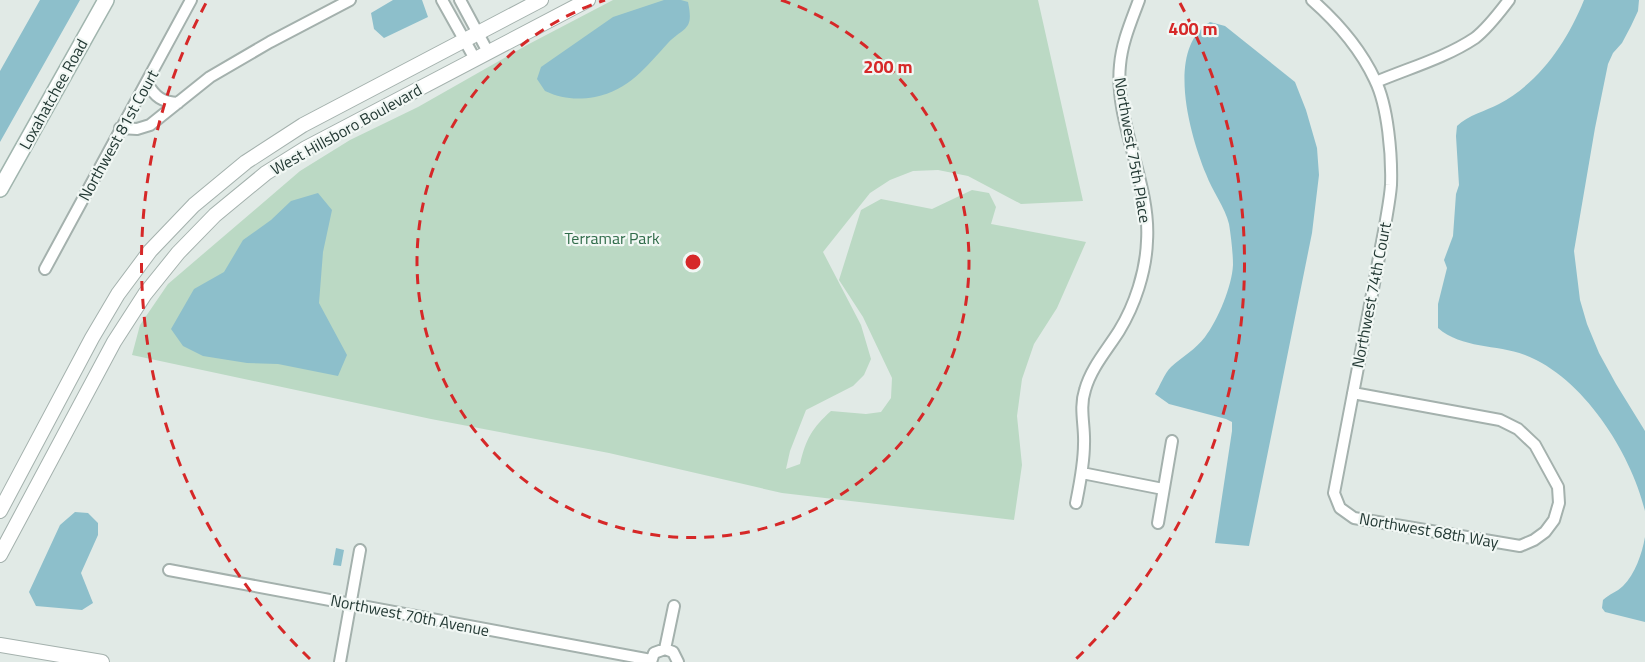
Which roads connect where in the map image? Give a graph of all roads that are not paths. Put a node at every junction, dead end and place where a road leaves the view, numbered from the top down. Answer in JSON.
{"nodes":[{"id":1,"x":106,"y":0,"type":"edge"},
{"id":2,"x":191,"y":0,"type":"edge"},
{"id":3,"x":350,"y":0,"type":"edge"},
{"id":4,"x":442,"y":0,"type":"edge"},
{"id":5,"x":460,"y":0,"type":"edge"},
{"id":6,"x":541,"y":0,"type":"edge"},
{"id":7,"x":588,"y":0,"type":"edge"},
{"id":8,"x":1139,"y":0,"type":"edge"},
{"id":9,"x":1312,"y":0,"type":"edge"},
{"id":10,"x":1509,"y":0,"type":"edge"},
{"id":11,"x":477,"y":34,"type":"junction"},
{"id":12,"x":465,"y":40,"type":"junction"},
{"id":13,"x":488,"y":52,"type":"junction"},
{"id":14,"x":475,"y":59,"type":"junction"},
{"id":15,"x":1376,"y":82,"type":"junction"},
{"id":16,"x":147,"y":83,"type":"junction"},
{"id":17,"x":178,"y":103,"type":"junction"},
{"id":18,"x":120,"y":128,"type":"junction"},
{"id":19,"x":0,"y":189,"type":"edge"},
{"id":20,"x":45,"y":269,"type":"dead end"},
{"id":21,"x":1353,"y":393,"type":"junction"},
{"id":22,"x":1172,"y":441,"type":"dead end"},
{"id":23,"x":1082,"y":473,"type":"junction"},
{"id":24,"x":1163,"y":489,"type":"junction"},
{"id":25,"x":1076,"y":503,"type":"dead end"},
{"id":26,"x":1340,"y":508,"type":"joint"},
{"id":27,"x":0,"y":510,"type":"edge"},
{"id":28,"x":1158,"y":523,"type":"dead end"},
{"id":29,"x":360,"y":550,"type":"dead end"},
{"id":30,"x":0,"y":555,"type":"edge"},
{"id":31,"x":168,"y":570,"type":"dead end"},
{"id":32,"x":350,"y":603,"type":"junction"},
{"id":33,"x":674,"y":606,"type":"dead end"},
{"id":34,"x":0,"y":645,"type":"edge"},
{"id":35,"x":665,"y":649,"type":"junction"},
{"id":36,"x":651,"y":661,"type":"edge"},
{"id":37,"x":102,"y":662,"type":"edge"},
{"id":38,"x":340,"y":662,"type":"edge"},
{"id":39,"x":678,"y":662,"type":"edge"}],
"edges":[{"from":1,"to":19,"type":"main road","name":"Loxahatchee Road"},
{"from":2,"to":16,"type":"street","name":"Northwest 81st Court"},
{"from":3,"to":17,"type":"street"},
{"from":4,"to":12,"type":"street"},
{"from":5,"to":11,"type":"street"},
{"from":6,"to":11,"type":"street","name":"West Hillsboro Boulevard"},
{"from":7,"to":13,"type":"street","name":"West Hillsboro Boulevard"},
{"from":8,"to":23,"type":"street","name":"Northwest 75th Place"},
{"from":9,"to":15,"type":"street","name":"Northwest 74th Court"},
{"from":10,"to":15,"type":"street"},
{"from":11,"to":12,"type":"street","name":"West Hillsboro Boulevard"},
{"from":11,"to":13,"type":"street"},
{"from":12,"to":14,"type":"street"},
{"from":12,"to":27,"type":"street","name":"West Hillsboro Boulevard"},
{"from":13,"to":14,"type":"street","name":"West Hillsboro Boulevard"},
{"from":14,"to":30,"type":"street","name":"West Hillsboro Boulevard"},
{"from":15,"to":21,"type":"street","name":"Northwest 74th Court"},
{"from":16,"to":17,"type":"street"},
{"from":16,"to":18,"type":"street","name":"Northwest 81st Court"},
{"from":17,"to":18,"type":"street"},
{"from":18,"to":20,"type":"street","name":"Northwest 81st Court"},
{"from":21,"to":26,"type":"street","name":"Northwest 74th Court"},
{"from":21,"to":26,"type":"street","name":"Northwest 68th Way"},
{"from":22,"to":24,"type":"street"},
{"from":23,"to":24,"type":"street"},
{"from":23,"to":25,"type":"street","name":"Northwest 75th Place"},
{"from":24,"to":28,"type":"street"},
{"from":29,"to":32,"type":"street"},
{"from":31,"to":32,"type":"street","name":"Northwest 70th Avenue"},
{"from":32,"to":36,"type":"street","name":"Northwest 70th Avenue"},
{"from":32,"to":38,"type":"street"},
{"from":33,"to":35,"type":"street"},
{"from":34,"to":37,"type":"street"},
{"from":35,"to":36,"type":"street"},
{"from":35,"to":39,"type":"street"}]}
